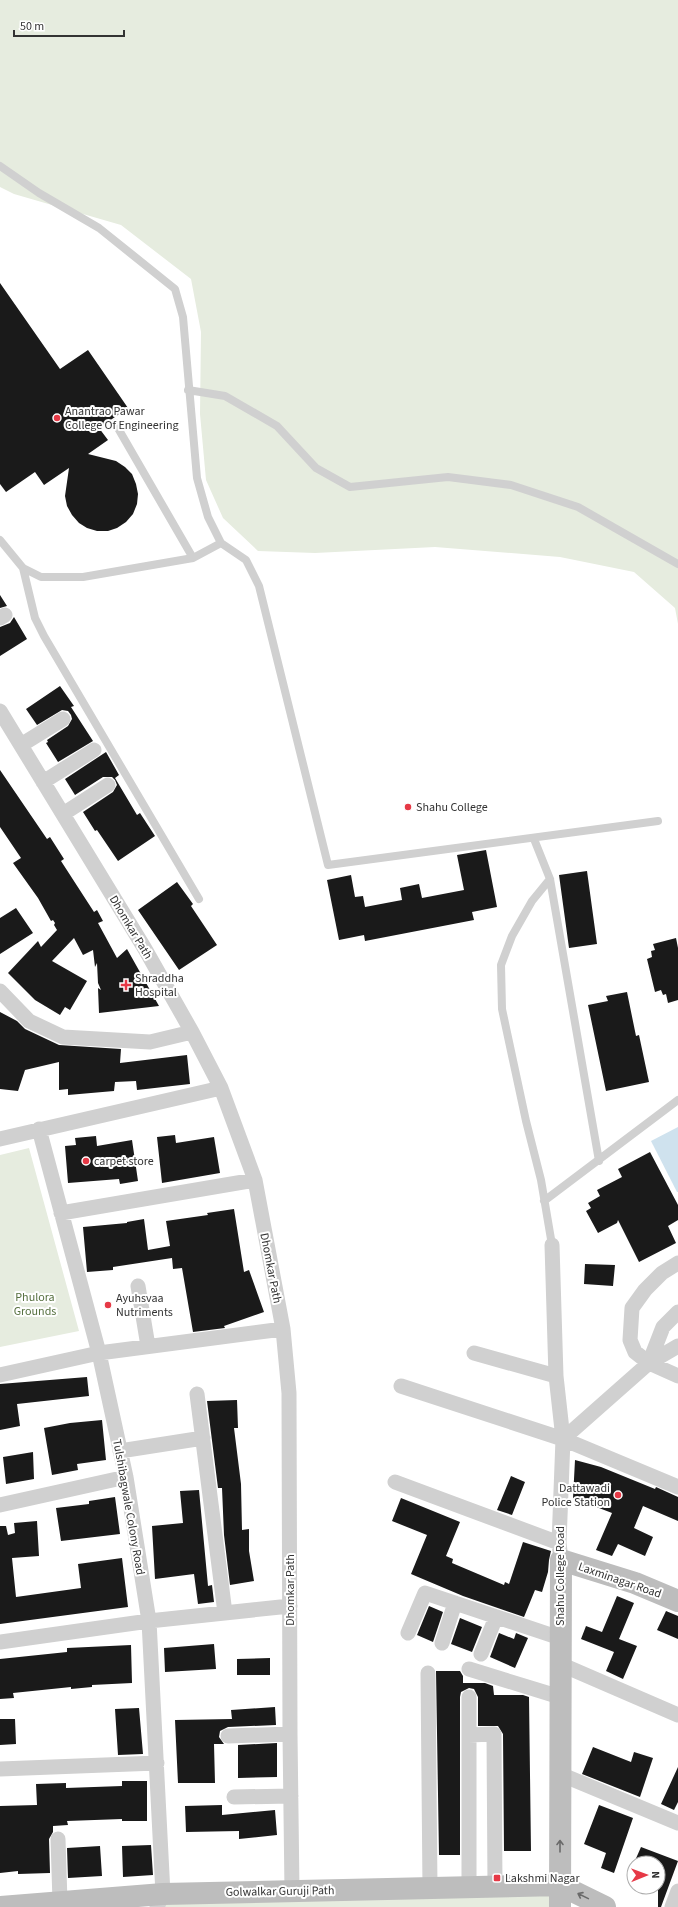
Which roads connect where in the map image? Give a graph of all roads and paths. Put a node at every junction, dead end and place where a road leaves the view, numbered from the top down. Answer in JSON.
{"nodes":[{"id":1,"x":0,"y":166,"type":"edge"},
{"id":2,"x":188,"y":390,"type":"junction"},
{"id":3,"x":115,"y":423,"type":"dead end"},
{"id":4,"x":0,"y":540,"type":"edge"},
{"id":5,"x":221,"y":543,"type":"junction"},
{"id":6,"x":193,"y":558,"type":"junction"},
{"id":7,"x":678,"y":564,"type":"edge"},
{"id":8,"x":22,"y":568,"type":"junction"},
{"id":9,"x":0,"y":711,"type":"edge"},
{"id":10,"x":62,"y":718,"type":"dead end"},
{"id":11,"x":21,"y":745,"type":"junction"},
{"id":12,"x":94,"y":750,"type":"dead end"},
{"id":13,"x":43,"y":782,"type":"junction"},
{"id":14,"x":108,"y":785,"type":"dead end"},
{"id":15,"x":63,"y":814,"type":"junction"},
{"id":16,"x":658,"y":821,"type":"dead end"},
{"id":17,"x":534,"y":839,"type":"junction"},
{"id":18,"x":550,"y":879,"type":"junction"},
{"id":19,"x":198,"y":899,"type":"dead end"},
{"id":20,"x":0,"y":991,"type":"edge"},
{"id":21,"x":192,"y":1032,"type":"junction"},
{"id":22,"x":220,"y":1088,"type":"junction"},
{"id":23,"x":678,"y":1100,"type":"edge"},
{"id":24,"x":39,"y":1129,"type":"junction"},
{"id":25,"x":0,"y":1139,"type":"edge"},
{"id":26,"x":599,"y":1161,"type":"junction"},
{"id":27,"x":255,"y":1180,"type":"junction"},
{"id":28,"x":544,"y":1201,"type":"junction"},
{"id":29,"x":61,"y":1213,"type":"junction"},
{"id":30,"x":552,"y":1245,"type":"joint"},
{"id":31,"x":678,"y":1263,"type":"edge"},
{"id":32,"x":138,"y":1286,"type":"dead end"},
{"id":33,"x":678,"y":1312,"type":"edge"},
{"id":34,"x":283,"y":1329,"type":"junction"},
{"id":35,"x":148,"y":1346,"type":"junction"},
{"id":36,"x":678,"y":1346,"type":"edge"},
{"id":37,"x":99,"y":1353,"type":"junction"},
{"id":38,"x":474,"y":1353,"type":"dead end"},
{"id":39,"x":649,"y":1363,"type":"junction"},
{"id":40,"x":0,"y":1374,"type":"edge"},
{"id":41,"x":556,"y":1376,"type":"junction"},
{"id":42,"x":678,"y":1376,"type":"edge"},
{"id":43,"x":401,"y":1386,"type":"dead end"},
{"id":44,"x":197,"y":1394,"type":"dead end"},
{"id":45,"x":203,"y":1438,"type":"junction"},
{"id":46,"x":563,"y":1439,"type":"junction"},
{"id":47,"x":120,"y":1451,"type":"junction"},
{"id":48,"x":126,"y":1477,"type":"junction"},
{"id":49,"x":395,"y":1482,"type":"dead end"},
{"id":50,"x":678,"y":1488,"type":"edge"},
{"id":51,"x":0,"y":1505,"type":"edge"},
{"id":52,"x":560,"y":1552,"type":"junction"},
{"id":53,"x":678,"y":1601,"type":"edge"},
{"id":54,"x":455,"y":1603,"type":"junction"},
{"id":55,"x":290,"y":1606,"type":"junction"},
{"id":56,"x":225,"y":1613,"type":"junction"},
{"id":57,"x":496,"y":1617,"type":"junction"},
{"id":58,"x":149,"y":1621,"type":"junction"},
{"id":59,"x":408,"y":1634,"type":"dead end"},
{"id":60,"x":560,"y":1638,"type":"junction"},
{"id":61,"x":0,"y":1642,"type":"edge"},
{"id":62,"x":442,"y":1643,"type":"dead end"},
{"id":63,"x":480,"y":1654,"type":"dead end"},
{"id":64,"x":560,"y":1664,"type":"junction"},
{"id":65,"x":469,"y":1669,"type":"dead end"},
{"id":66,"x":428,"y":1673,"type":"dead end"},
{"id":67,"x":560,"y":1697,"type":"junction"},
{"id":68,"x":469,"y":1698,"type":"dead end"},
{"id":69,"x":678,"y":1714,"type":"edge"},
{"id":70,"x":290,"y":1734,"type":"junction"},
{"id":71,"x":469,"y":1735,"type":"junction"},
{"id":72,"x":228,"y":1736,"type":"dead end"},
{"id":73,"x":156,"y":1763,"type":"junction"},
{"id":74,"x":0,"y":1769,"type":"edge"},
{"id":75,"x":560,"y":1774,"type":"junction"},
{"id":76,"x":291,"y":1796,"type":"junction"},
{"id":77,"x":234,"y":1797,"type":"dead end"},
{"id":78,"x":678,"y":1823,"type":"edge"},
{"id":79,"x":58,"y":1839,"type":"dead end"},
{"id":80,"x":560,"y":1885,"type":"junction"},
{"id":81,"x":495,"y":1886,"type":"junction"},
{"id":82,"x":469,"y":1887,"type":"junction"},
{"id":83,"x":430,"y":1888,"type":"junction"},
{"id":84,"x":292,"y":1891,"type":"junction"},
{"id":85,"x":678,"y":1891,"type":"edge"},
{"id":86,"x":160,"y":1900,"type":"edge"},
{"id":87,"x":60,"y":1902,"type":"junction"},
{"id":88,"x":0,"y":1907,"type":"edge"},
{"id":89,"x":560,"y":1907,"type":"edge"},
{"id":90,"x":605,"y":1907,"type":"edge"},
{"id":91,"x":672,"y":1907,"type":"edge"}],
"edges":[{"from":1,"to":2,"type":"lane"},
{"from":2,"to":5,"type":"lane"},
{"from":2,"to":7,"type":"lane"},
{"from":3,"to":6,"type":"lane"},
{"from":4,"to":8,"type":"lane"},
{"from":5,"to":6,"type":"lane"},
{"from":5,"to":17,"type":"lane"},
{"from":6,"to":8,"type":"lane"},
{"from":8,"to":19,"type":"lane"},
{"from":9,"to":11,"type":"street","name":"Dhomkar Path"},
{"from":10,"to":11,"type":"street"},
{"from":11,"to":13,"type":"street","name":"Dhomkar Path"},
{"from":12,"to":13,"type":"street"},
{"from":13,"to":15,"type":"street","name":"Dhomkar Path"},
{"from":14,"to":15,"type":"street"},
{"from":15,"to":21,"type":"street","name":"Dhomkar Path"},
{"from":16,"to":17,"type":"lane"},
{"from":17,"to":18,"type":"lane"},
{"from":18,"to":26,"type":"lane"},
{"from":18,"to":28,"type":"lane"},
{"from":20,"to":21,"type":"street"},
{"from":21,"to":22,"type":"street","name":"Dhomkar Path"},
{"from":22,"to":24,"type":"street"},
{"from":22,"to":27,"type":"street","name":"Dhomkar Path"},
{"from":23,"to":26,"type":"lane"},
{"from":24,"to":25,"type":"street"},
{"from":24,"to":29,"type":"street","name":"Tulshibagwale Colony Road"},
{"from":26,"to":28,"type":"lane"},
{"from":27,"to":29,"type":"street"},
{"from":27,"to":34,"type":"street","name":"Dhomkar Path"},
{"from":28,"to":30,"type":"lane"},
{"from":29,"to":37,"type":"street","name":"Tulshibagwale Colony Road"},
{"from":30,"to":41,"type":"street","name":"Shahu College Road"},
{"from":31,"to":39,"type":"street"},
{"from":32,"to":35,"type":"street"},
{"from":33,"to":39,"type":"street"},
{"from":34,"to":35,"type":"street"},
{"from":34,"to":55,"type":"street","name":"Dhomkar Path"},
{"from":35,"to":37,"type":"street"},
{"from":36,"to":39,"type":"street"},
{"from":37,"to":40,"type":"street"},
{"from":37,"to":47,"type":"street","name":"Tulshibagwale Colony Road"},
{"from":38,"to":41,"type":"street"},
{"from":39,"to":42,"type":"street"},
{"from":39,"to":46,"type":"street"},
{"from":41,"to":46,"type":"street","name":"Shahu College Road"},
{"from":43,"to":46,"type":"street"},
{"from":44,"to":45,"type":"street"},
{"from":45,"to":47,"type":"street"},
{"from":45,"to":56,"type":"street"},
{"from":46,"to":50,"type":"street"},
{"from":46,"to":52,"type":"street","name":"Shahu College Road"},
{"from":47,"to":48,"type":"street","name":"Tulshibagwale Colony Road"},
{"from":48,"to":51,"type":"street"},
{"from":48,"to":58,"type":"street","name":"Tulshibagwale Colony Road"},
{"from":49,"to":52,"type":"street"},
{"from":52,"to":53,"type":"street","name":"Laxminagar Road"},
{"from":52,"to":60,"type":"street","name":"Shahu College Road"},
{"from":54,"to":57,"type":"street"},
{"from":54,"to":59,"type":"street"},
{"from":54,"to":62,"type":"street"},
{"from":55,"to":56,"type":"street"},
{"from":55,"to":70,"type":"street","name":"Dhomkar Path"},
{"from":56,"to":58,"type":"street"},
{"from":57,"to":60,"type":"street"},
{"from":57,"to":63,"type":"street"},
{"from":58,"to":61,"type":"street"},
{"from":58,"to":73,"type":"street","name":"Tulshibagwale Colony Road"},
{"from":60,"to":64,"type":"street","name":"Shahu College Road"},
{"from":64,"to":67,"type":"street","name":"Shahu College Road"},
{"from":64,"to":69,"type":"street"},
{"from":65,"to":67,"type":"street"},
{"from":66,"to":83,"type":"street"},
{"from":67,"to":75,"type":"street","name":"Shahu College Road"},
{"from":68,"to":71,"type":"street"},
{"from":70,"to":72,"type":"street"},
{"from":70,"to":76,"type":"street","name":"Dhomkar Path"},
{"from":71,"to":81,"type":"street"},
{"from":71,"to":82,"type":"street"},
{"from":73,"to":74,"type":"street"},
{"from":73,"to":86,"type":"street","name":"Tulshibagwale Colony Road"},
{"from":75,"to":78,"type":"street"},
{"from":80,"to":75,"type":"street","name":"Shahu College Road","one_way":true},
{"from":76,"to":77,"type":"street"},
{"from":76,"to":84,"type":"street","name":"Dhomkar Path"},
{"from":79,"to":87,"type":"street"},
{"from":80,"to":81,"type":"street","name":"Golwalkar Guruji Path"},
{"from":80,"to":89,"type":"street","name":"Shahu College Road"},
{"from":90,"to":80,"type":"street","one_way":true},
{"from":81,"to":82,"type":"street","name":"Golwalkar Guruji Path"},
{"from":82,"to":83,"type":"street","name":"Golwalkar Guruji Path"},
{"from":83,"to":84,"type":"street","name":"Golwalkar Guruji Path"},
{"from":84,"to":86,"type":"street","name":"Golwalkar Guruji Path"},
{"from":85,"to":91,"type":"street"},
{"from":86,"to":87,"type":"street","name":"Golwalkar Guruji Path"},
{"from":87,"to":88,"type":"street","name":"Golwalkar Guruji Path"}]}
